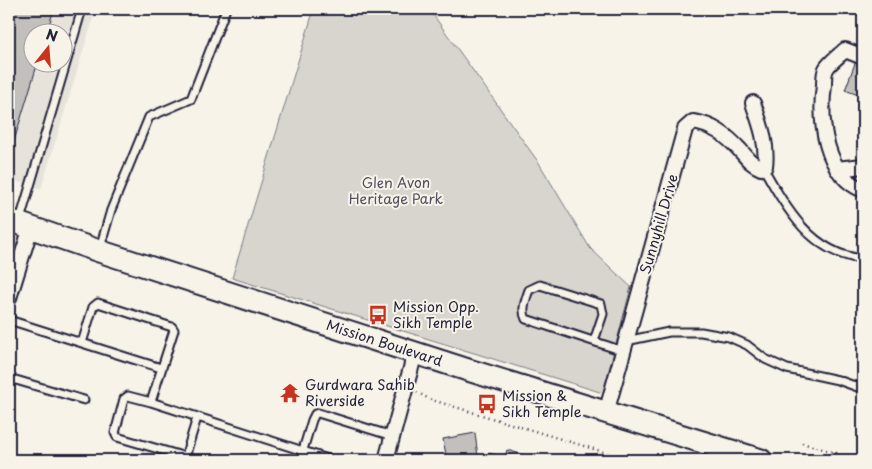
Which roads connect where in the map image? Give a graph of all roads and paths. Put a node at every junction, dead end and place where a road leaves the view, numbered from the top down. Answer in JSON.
{"nodes":[{"id":1,"x":82,"y":9,"type":"edge"},
{"id":2,"x":226,"y":9,"type":"edge"},
{"id":3,"x":863,"y":57,"type":"edge"},
{"id":4,"x":753,"y":103,"type":"dead end"},
{"id":5,"x":863,"y":166,"type":"edge"},
{"id":6,"x":763,"y":167,"type":"junction"},
{"id":7,"x":837,"y":169,"type":"junction"},
{"id":8,"x":863,"y":190,"type":"edge"},
{"id":9,"x":20,"y":223,"type":"edge"},
{"id":10,"x":99,"y":251,"type":"junction"},
{"id":11,"x":863,"y":259,"type":"edge"},
{"id":12,"x":9,"y":298,"type":"edge"},
{"id":13,"x":9,"y":320,"type":"edge"},
{"id":14,"x":594,"y":341,"type":"junction"},
{"id":15,"x":82,"y":343,"type":"junction"},
{"id":16,"x":625,"y":346,"type":"junction"},
{"id":17,"x":415,"y":353,"type":"junction"},
{"id":18,"x":161,"y":368,"type":"junction"},
{"id":19,"x":9,"y":378,"type":"edge"},
{"id":20,"x":406,"y":386,"type":"junction"},
{"id":21,"x":863,"y":389,"type":"edge"},
{"id":22,"x":84,"y":400,"type":"dead end"},
{"id":23,"x":151,"y":402,"type":"junction"},
{"id":24,"x":606,"y":413,"type":"junction"},
{"id":25,"x":196,"y":418,"type":"junction"},
{"id":26,"x":392,"y":436,"type":"junction"},
{"id":27,"x":802,"y":443,"type":"dead end"},
{"id":28,"x":303,"y":451,"type":"junction"},
{"id":29,"x":185,"y":457,"type":"junction"},
{"id":30,"x":196,"y":460,"type":"edge"},
{"id":31,"x":300,"y":460,"type":"edge"},
{"id":32,"x":331,"y":460,"type":"edge"},
{"id":33,"x":386,"y":460,"type":"edge"},
{"id":34,"x":630,"y":460,"type":"edge"},
{"id":35,"x":761,"y":460,"type":"edge"},
{"id":36,"x":834,"y":460,"type":"edge"}],
"edges":[{"from":1,"to":9,"type":"lane"},
{"from":2,"to":10,"type":"lane"},
{"from":3,"to":7,"type":"street"},
{"from":4,"to":6,"type":"street"},
{"from":5,"to":7,"type":"street"},
{"from":6,"to":11,"type":"lane","name":"Sunnyhill Drive"},
{"from":6,"to":16,"type":"street","name":"Sunnyhill Drive"},
{"from":7,"to":8,"type":"street"},
{"from":9,"to":10,"type":"main road","name":"Mission Boulevard"},
{"from":9,"to":12,"type":"street"},
{"from":10,"to":17,"type":"main road","name":"Mission Boulevard"},
{"from":13,"to":15,"type":"lane"},
{"from":14,"to":14,"type":"lane"},
{"from":14,"to":16,"type":"lane"},
{"from":15,"to":18,"type":"lane"},
{"from":15,"to":18,"type":"lane"},
{"from":16,"to":21,"type":"lane"},
{"from":16,"to":24,"type":"street","name":"Sunnyhill Drive"},
{"from":17,"to":20,"type":"street"},
{"from":17,"to":24,"type":"main road","name":"Mission Boulevard"},
{"from":18,"to":23,"type":"lane"},
{"from":19,"to":22,"type":"lane"},
{"from":20,"to":26,"type":"street"},
{"from":20,"to":34,"type":"path"},
{"from":23,"to":25,"type":"lane"},
{"from":23,"to":29,"type":"lane"},
{"from":24,"to":35,"type":"main road","name":"Mission Boulevard"},
{"from":25,"to":28,"type":"lane"},
{"from":25,"to":29,"type":"lane"},
{"from":26,"to":28,"type":"lane"},
{"from":26,"to":33,"type":"street"},
{"from":27,"to":36,"type":"path"},
{"from":28,"to":31,"type":"lane"},
{"from":28,"to":32,"type":"lane"},
{"from":29,"to":30,"type":"lane"}]}
